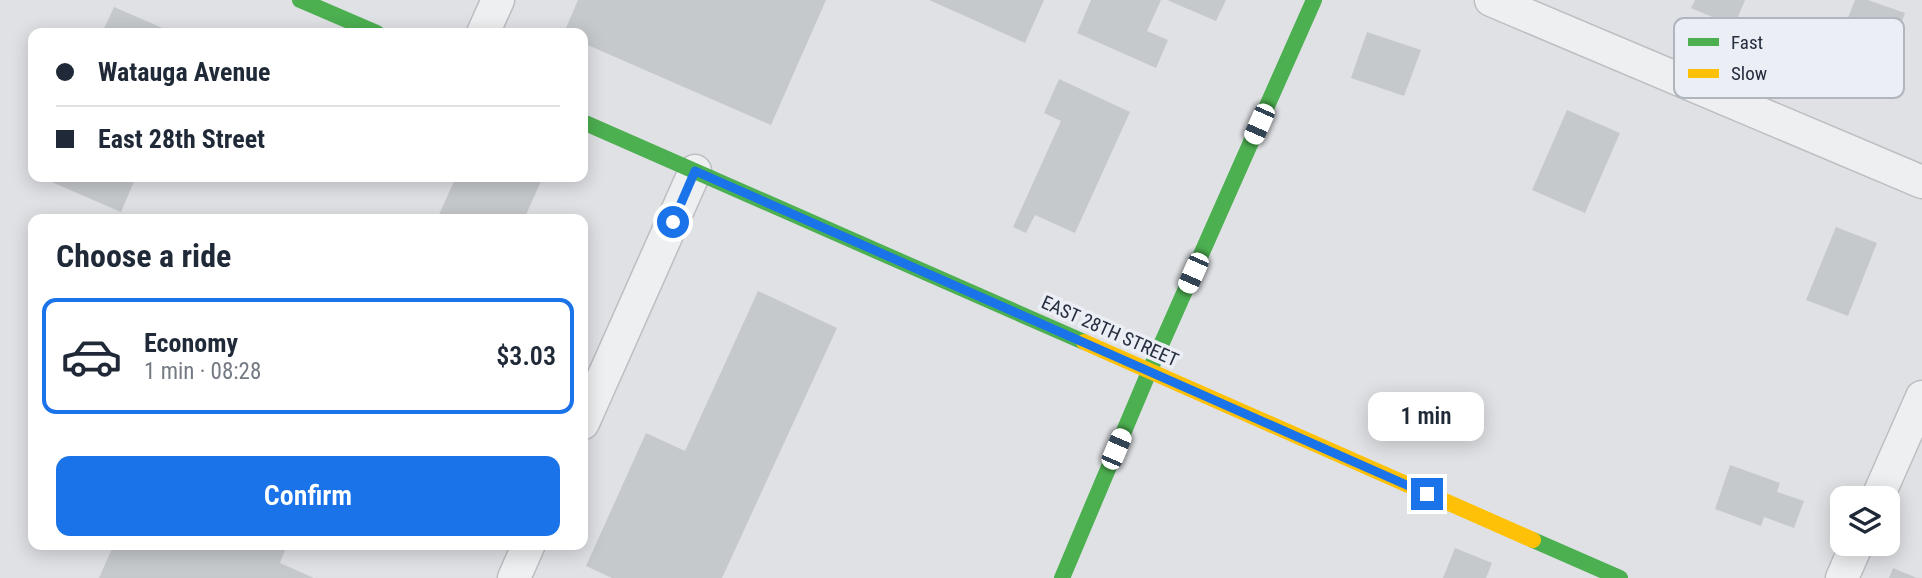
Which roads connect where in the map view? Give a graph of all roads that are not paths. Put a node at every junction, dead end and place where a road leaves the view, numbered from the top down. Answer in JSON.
{"nodes":[{"id":1,"x":300,"y":0,"type":"edge"},
{"id":2,"x":498,"y":0,"type":"edge"},
{"id":3,"x":1314,"y":0,"type":"edge"},
{"id":4,"x":1491,"y":0,"type":"edge"},
{"id":5,"x":365,"y":28,"type":"edge"},
{"id":6,"x":485,"y":28,"type":"edge"},
{"id":7,"x":1674,"y":77,"type":"edge"},
{"id":8,"x":1723,"y":98,"type":"edge"},
{"id":9,"x":588,"y":124,"type":"edge"},
{"id":10,"x":695,"y":171,"type":"junction"},
{"id":11,"x":1922,"y":182,"type":"edge"},
{"id":12,"x":1149,"y":372,"type":"junction"},
{"id":13,"x":1922,"y":397,"type":"edge"},
{"id":14,"x":588,"y":412,"type":"edge"},
{"id":15,"x":1883,"y":486,"type":"edge"},
{"id":16,"x":526,"y":550,"type":"edge"},
{"id":17,"x":1852,"y":556,"type":"edge"},
{"id":18,"x":1574,"y":569,"type":"edge"},
{"id":19,"x":514,"y":578,"type":"edge"},
{"id":20,"x":1062,"y":578,"type":"edge"},
{"id":21,"x":1620,"y":578,"type":"edge"},
{"id":22,"x":1842,"y":578,"type":"edge"}],
"edges":[{"from":1,"to":5,"type":"street"},
{"from":2,"to":6,"type":"street"},
{"from":3,"to":12,"type":"street"},
{"from":4,"to":7,"type":"street"},
{"from":8,"to":11,"type":"street"},
{"from":9,"to":10,"type":"street","name":"EAST 28TH STREET"},
{"from":10,"to":12,"type":"street","name":"EAST 28TH STREET"},
{"from":10,"to":14,"type":"street"},
{"from":12,"to":18,"type":"street","name":"EAST 28TH STREET"},
{"from":12,"to":20,"type":"street"},
{"from":13,"to":15,"type":"street"},
{"from":16,"to":19,"type":"street"},
{"from":17,"to":22,"type":"street"},
{"from":18,"to":21,"type":"street","name":"EAST 28TH STREET"}]}
